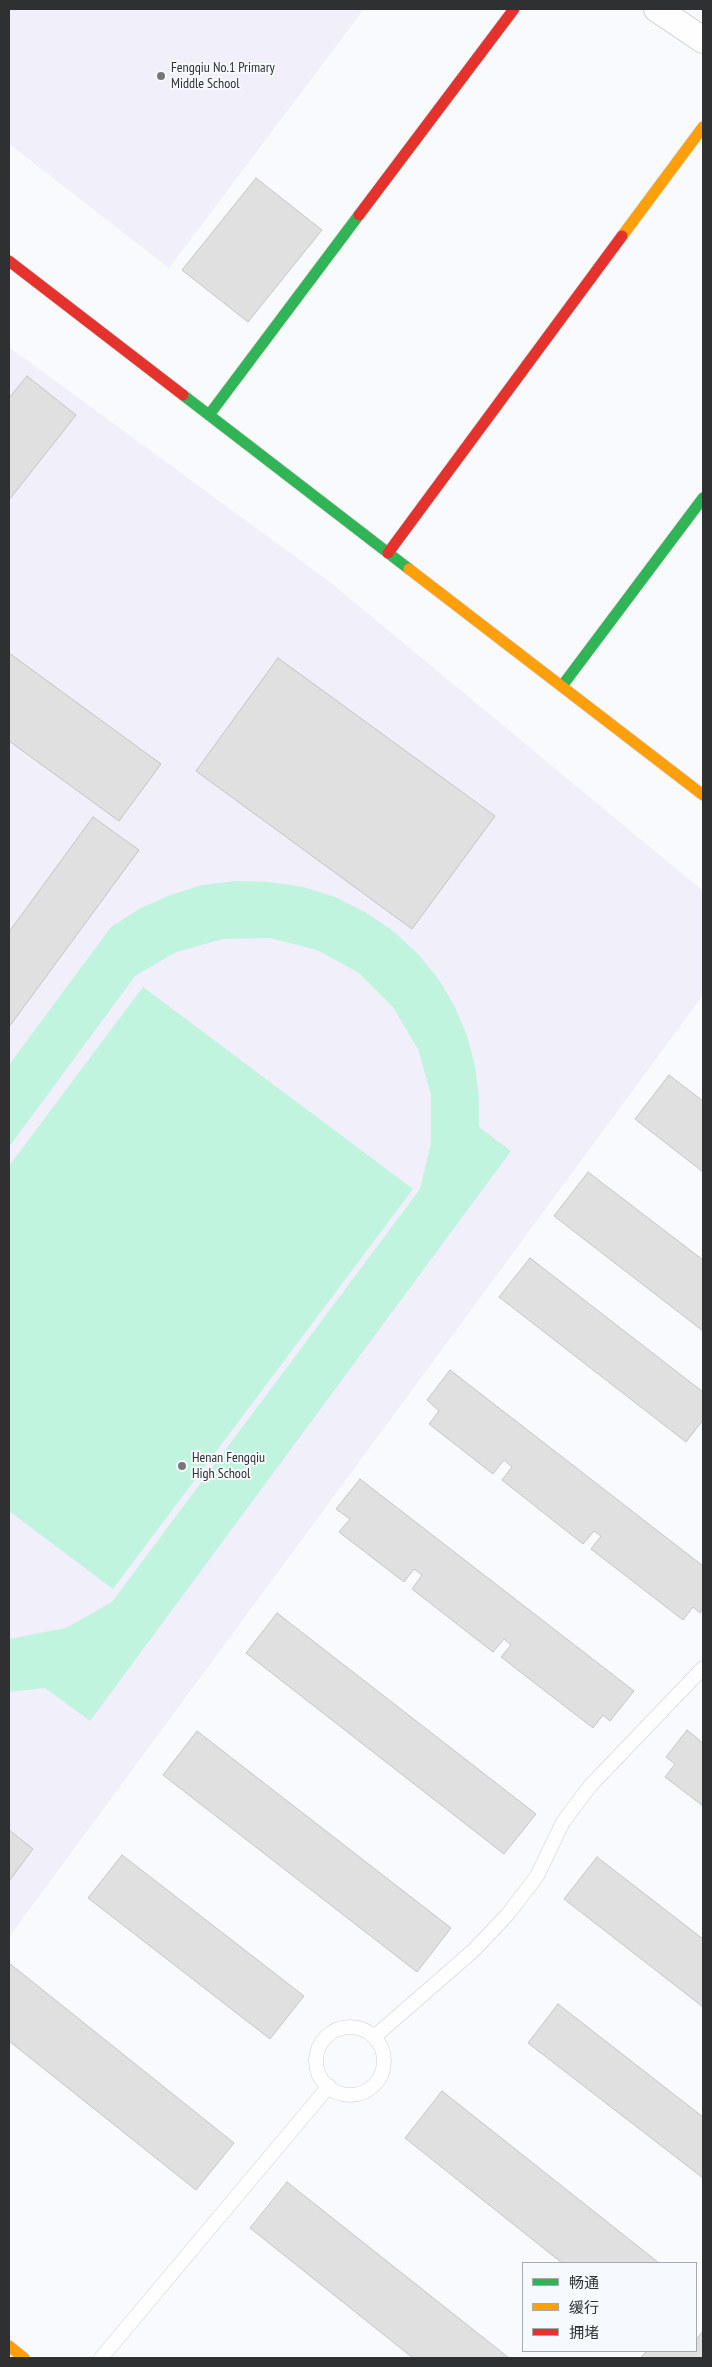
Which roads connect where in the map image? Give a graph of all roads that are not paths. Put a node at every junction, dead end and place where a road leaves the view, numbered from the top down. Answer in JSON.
{"nodes":[{"id":1,"x":514,"y":9,"type":"edge"},
{"id":2,"x":657,"y":9,"type":"edge"},
{"id":3,"x":703,"y":40,"type":"edge"},
{"id":4,"x":703,"y":127,"type":"edge"},
{"id":5,"x":9,"y":261,"type":"edge"},
{"id":6,"x":209,"y":415,"type":"junction"},
{"id":7,"x":703,"y":498,"type":"edge"},
{"id":8,"x":388,"y":553,"type":"junction"},
{"id":9,"x":562,"y":686,"type":"junction"},
{"id":10,"x":703,"y":795,"type":"edge"},
{"id":11,"x":703,"y":1668,"type":"edge"},
{"id":12,"x":374,"y":2037,"type":"junction"},
{"id":13,"x":329,"y":2086,"type":"junction"},
{"id":14,"x":9,"y":2346,"type":"edge"},
{"id":15,"x":24,"y":2358,"type":"edge"},
{"id":16,"x":101,"y":2358,"type":"edge"}],
"edges":[{"from":1,"to":6,"type":"street"},
{"from":2,"to":3,"type":"street"},
{"from":4,"to":8,"type":"street"},
{"from":5,"to":6,"type":"street"},
{"from":6,"to":8,"type":"street"},
{"from":7,"to":9,"type":"street"},
{"from":8,"to":9,"type":"street"},
{"from":9,"to":10,"type":"street"},
{"from":11,"to":12,"type":"lane"},
{"from":12,"to":13,"type":"lane"},
{"from":12,"to":13,"type":"lane"},
{"from":13,"to":16,"type":"lane"},
{"from":14,"to":15,"type":"street"}]}
